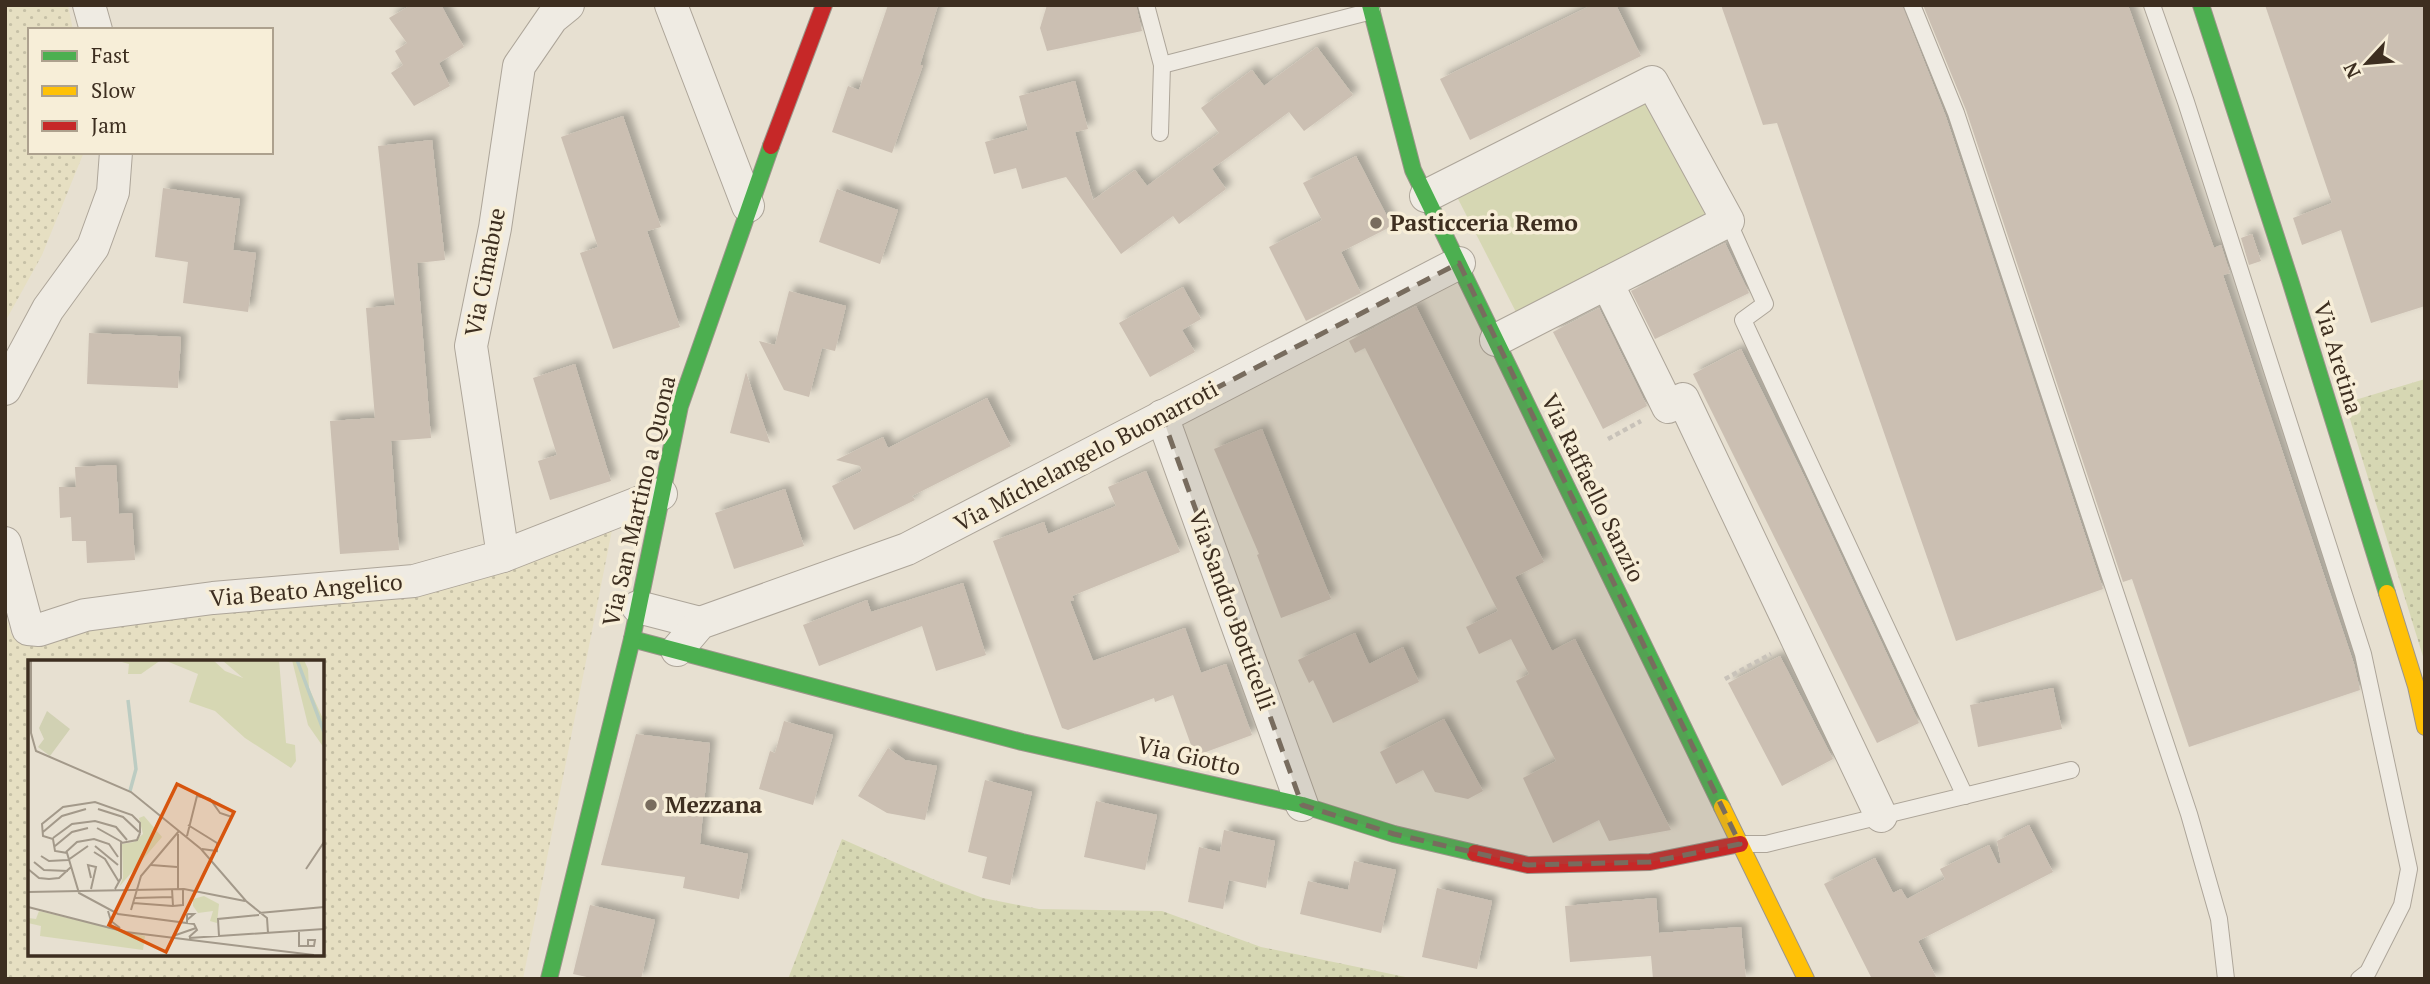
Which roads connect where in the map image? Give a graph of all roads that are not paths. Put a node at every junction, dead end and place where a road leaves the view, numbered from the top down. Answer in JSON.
{"nodes":[{"id":1,"x":89,"y":5,"type":"edge"},
{"id":2,"x":568,"y":5,"type":"edge"},
{"id":3,"x":671,"y":5,"type":"edge"},
{"id":4,"x":824,"y":5,"type":"edge"},
{"id":5,"x":1146,"y":5,"type":"edge"},
{"id":6,"x":1912,"y":5,"type":"edge"},
{"id":7,"x":2152,"y":5,"type":"edge"},
{"id":8,"x":2201,"y":5,"type":"edge"},
{"id":9,"x":1371,"y":8,"type":"edge"},
{"id":10,"x":95,"y":28,"type":"edge"},
{"id":11,"x":1161,"y":65,"type":"junction"},
{"id":12,"x":1160,"y":133,"type":"dead end"},
{"id":13,"x":116,"y":154,"type":"edge"},
{"id":14,"x":1426,"y":196,"type":"junction"},
{"id":15,"x":748,"y":206,"type":"junction"},
{"id":16,"x":1728,"y":221,"type":"junction"},
{"id":17,"x":1460,"y":263,"type":"junction"},
{"id":18,"x":1607,"y":283,"type":"junction"},
{"id":19,"x":1496,"y":340,"type":"junction"},
{"id":20,"x":5,"y":389,"type":"edge"},
{"id":21,"x":1163,"y":416,"type":"junction"},
{"id":22,"x":661,"y":494,"type":"junction"},
{"id":23,"x":5,"y":543,"type":"edge"},
{"id":24,"x":503,"y":556,"type":"junction"},
{"id":25,"x":638,"y":607,"type":"junction"},
{"id":26,"x":700,"y":623,"type":"junction"},
{"id":27,"x":632,"y":639,"type":"junction"},
{"id":28,"x":670,"y":648,"type":"junction"},
{"id":29,"x":2425,"y":727,"type":"edge"},
{"id":30,"x":2071,"y":770,"type":"dead end"},
{"id":31,"x":1965,"y":796,"type":"junction"},
{"id":32,"x":1302,"y":805,"type":"junction"},
{"id":33,"x":1881,"y":816,"type":"junction"},
{"id":34,"x":1740,"y":844,"type":"junction"},
{"id":35,"x":549,"y":979,"type":"edge"},
{"id":36,"x":1806,"y":979,"type":"edge"},
{"id":37,"x":2226,"y":979,"type":"edge"},
{"id":38,"x":2360,"y":979,"type":"edge"}],
"edges":[{"from":1,"to":10,"type":"street"},
{"from":2,"to":24,"type":"street","name":"Via Cimabue"},
{"from":3,"to":15,"type":"street"},
{"from":4,"to":15,"type":"street","name":"Via San Martino a Quona"},
{"from":5,"to":11,"type":"lane"},
{"from":6,"to":37,"type":"lane"},
{"from":7,"to":38,"type":"lane"},
{"from":8,"to":29,"type":"street","name":"Via Aretina"},
{"from":9,"to":11,"type":"lane"},
{"from":9,"to":14,"type":"street","name":"Via Raffaello Sanzio"},
{"from":11,"to":12,"type":"lane"},
{"from":13,"to":20,"type":"street"},
{"from":14,"to":16,"type":"street"},
{"from":14,"to":17,"type":"street","name":"Via Raffaello Sanzio"},
{"from":15,"to":22,"type":"street","name":"Via San Martino a Quona"},
{"from":16,"to":18,"type":"street"},
{"from":16,"to":31,"type":"lane"},
{"from":17,"to":19,"type":"street","name":"Via Raffaello Sanzio"},
{"from":17,"to":21,"type":"street","name":"Via Michelangelo Buonarroti"},
{"from":18,"to":19,"type":"street"},
{"from":18,"to":33,"type":"street"},
{"from":19,"to":34,"type":"street","name":"Via Raffaello Sanzio"},
{"from":21,"to":26,"type":"street","name":"Via Michelangelo Buonarroti"},
{"from":21,"to":32,"type":"street","name":"Via Sandro Botticelli"},
{"from":22,"to":24,"type":"street","name":"Via Beato Angelico"},
{"from":22,"to":25,"type":"street","name":"Via San Martino a Quona"},
{"from":23,"to":24,"type":"street","name":"Via Beato Angelico"},
{"from":25,"to":26,"type":"street"},
{"from":25,"to":27,"type":"street","name":"Via San Martino a Quona"},
{"from":26,"to":28,"type":"street","name":"Via Michelangelo Buonarroti"},
{"from":27,"to":28,"type":"street","name":"Via Giotto"},
{"from":27,"to":35,"type":"street","name":"Via San Martino a Quona"},
{"from":28,"to":32,"type":"street","name":"Via Giotto"},
{"from":30,"to":31,"type":"lane"},
{"from":31,"to":33,"type":"lane"},
{"from":32,"to":34,"type":"street","name":"Via Giotto"},
{"from":33,"to":34,"type":"lane"},
{"from":34,"to":36,"type":"street","name":"Via Raffaello Sanzio"}]}
